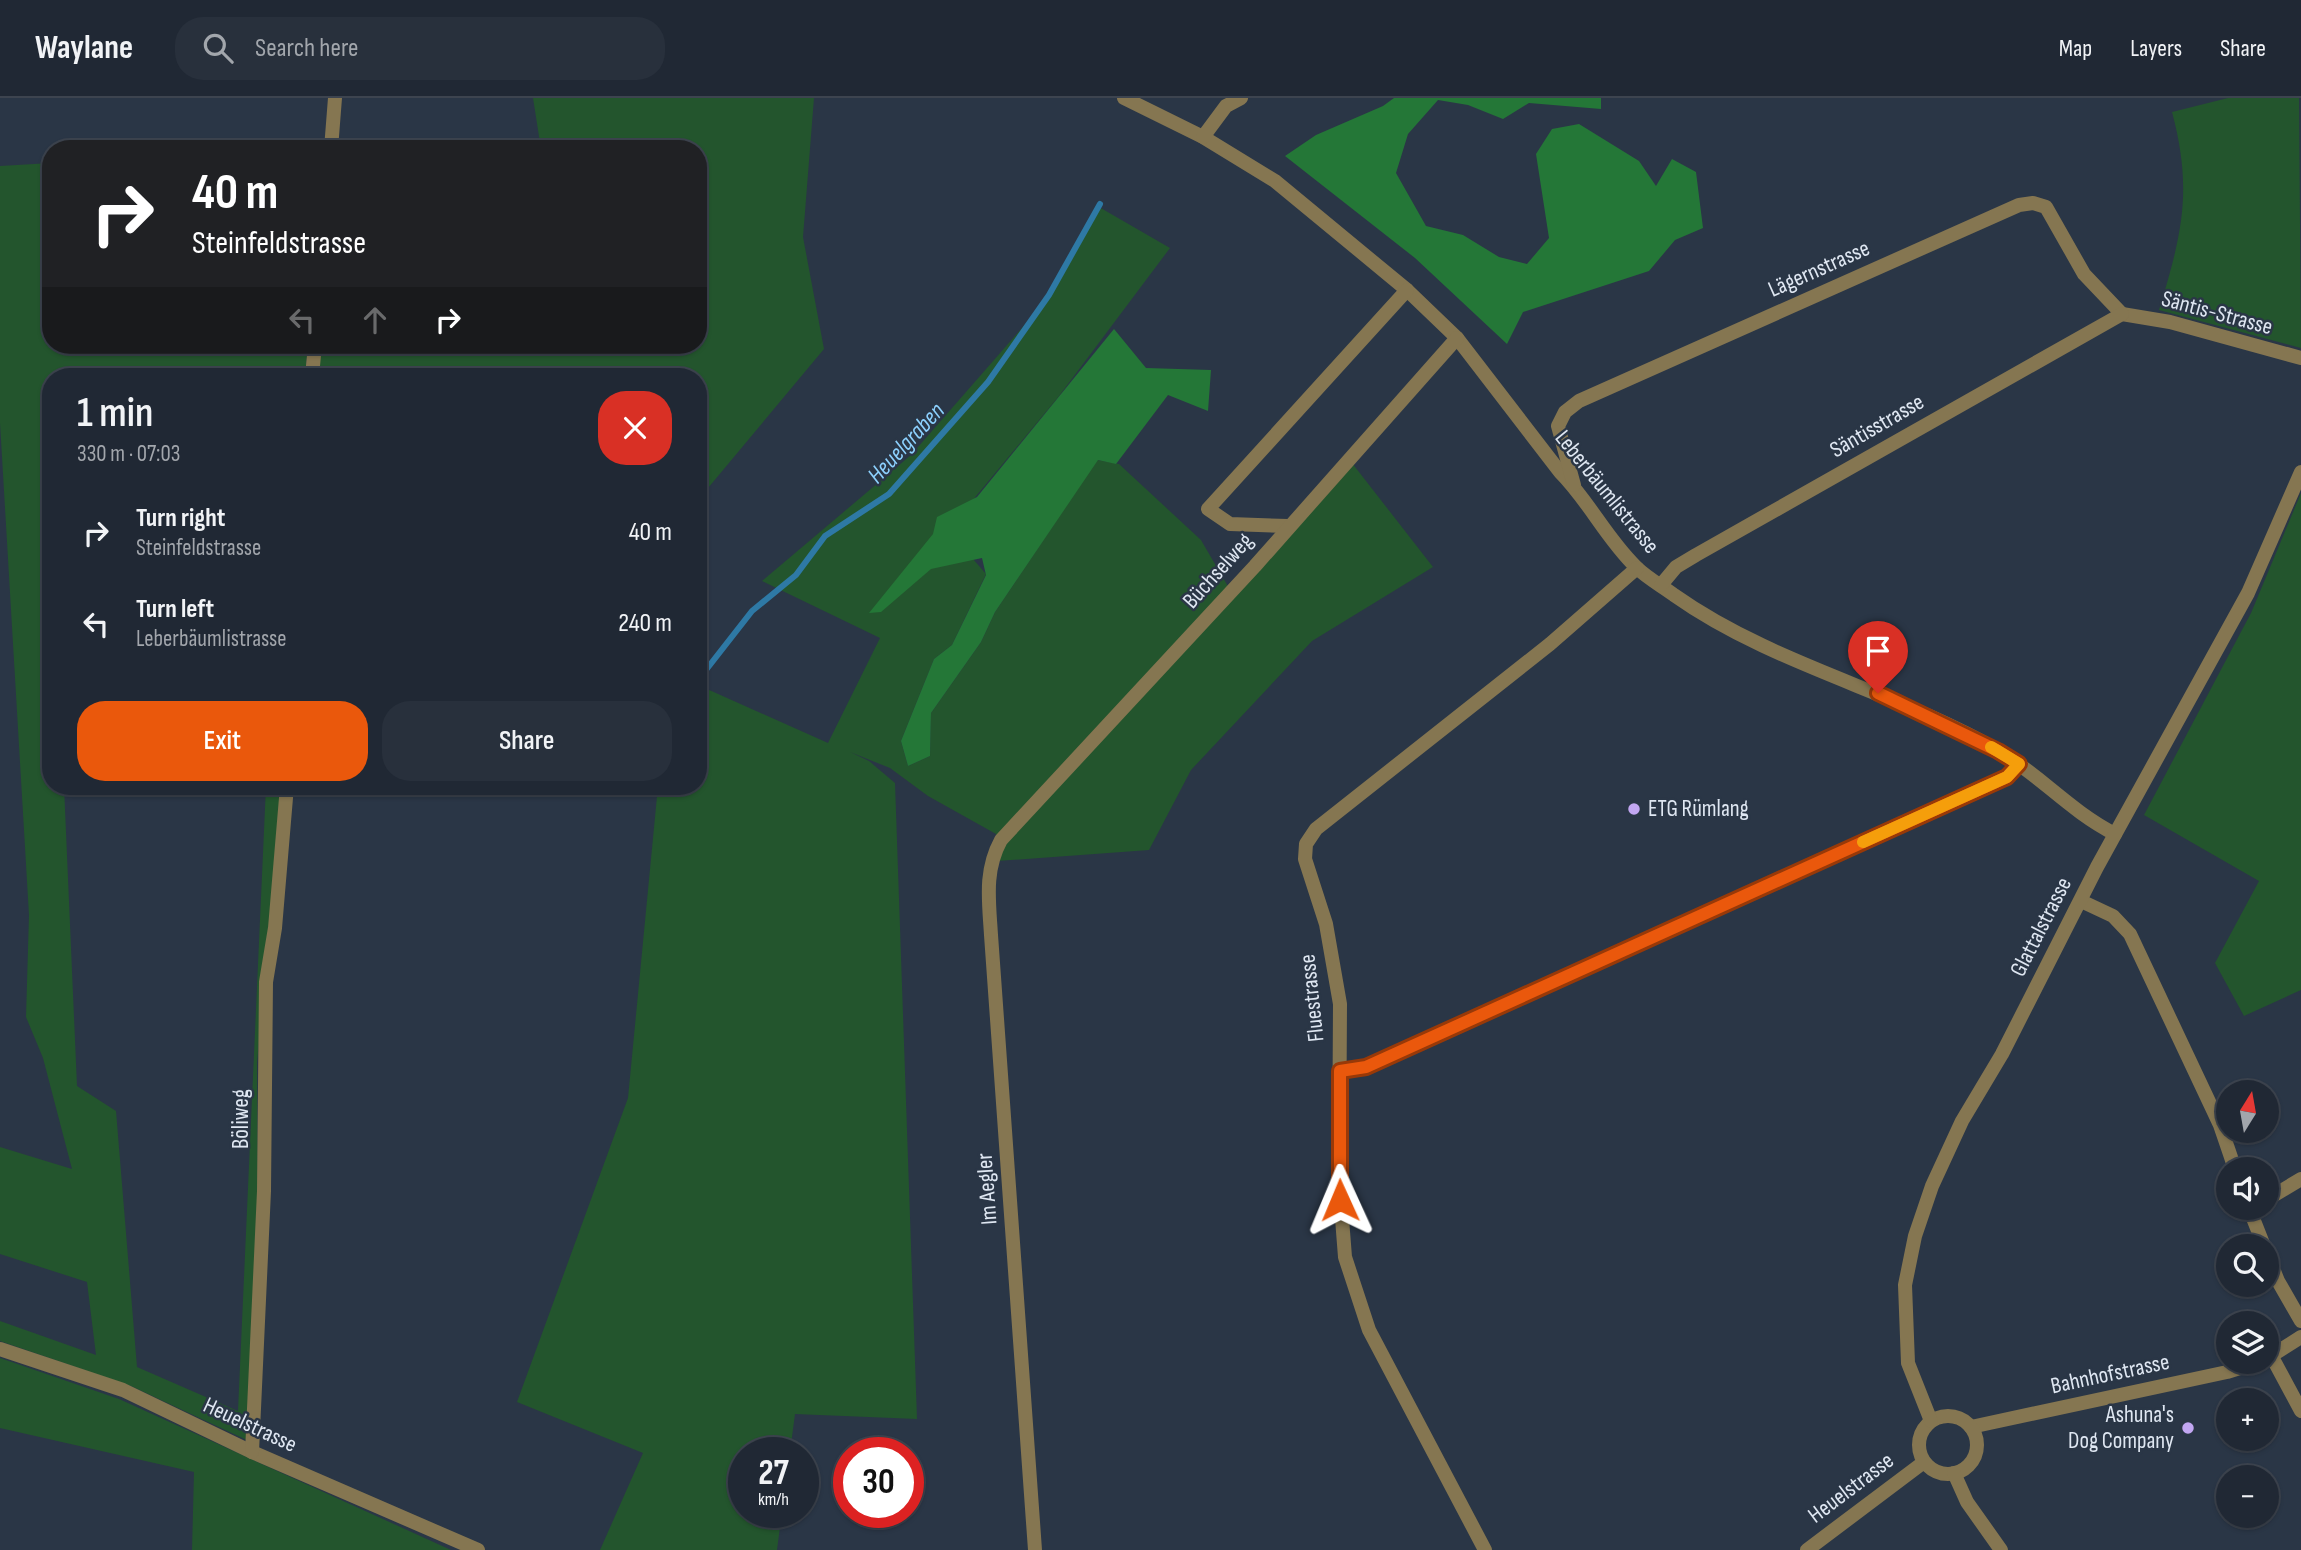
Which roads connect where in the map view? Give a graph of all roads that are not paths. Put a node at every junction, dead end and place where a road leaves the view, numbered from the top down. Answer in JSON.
{"nodes":[{"id":1,"x":335,"y":98,"type":"edge"},
{"id":2,"x":1124,"y":98,"type":"edge"},
{"id":3,"x":1241,"y":98,"type":"edge"},
{"id":4,"x":1203,"y":137,"type":"junction"},
{"id":5,"x":332,"y":140,"type":"edge"},
{"id":6,"x":1407,"y":290,"type":"junction"},
{"id":7,"x":2122,"y":314,"type":"junction"},
{"id":8,"x":1457,"y":338,"type":"junction"},
{"id":9,"x":2301,"y":358,"type":"edge"},
{"id":10,"x":2301,"y":472,"type":"edge"},
{"id":11,"x":1575,"y":487,"type":"junction"},
{"id":12,"x":1288,"y":526,"type":"junction"},
{"id":13,"x":1637,"y":568,"type":"junction"},
{"id":14,"x":1661,"y":585,"type":"junction"},
{"id":15,"x":2019,"y":764,"type":"junction"},
{"id":16,"x":286,"y":795,"type":"edge"},
{"id":17,"x":1010,"y":831,"type":"joint"},
{"id":18,"x":2115,"y":834,"type":"junction"},
{"id":19,"x":2081,"y":901,"type":"junction"},
{"id":20,"x":1340,"y":1071,"type":"junction"},
{"id":21,"x":2231,"y":1157,"type":"edge"},
{"id":22,"x":2301,"y":1179,"type":"edge"},
{"id":23,"x":2279,"y":1192,"type":"edge"},
{"id":24,"x":2279,"y":1282,"type":"edge"},
{"id":25,"x":2301,"y":1321,"type":"edge"},
{"id":26,"x":2301,"y":1337,"type":"edge"},
{"id":27,"x":0,"y":1349,"type":"edge"},
{"id":28,"x":2279,"y":1351,"type":"edge"},
{"id":29,"x":2218,"y":1374,"type":"edge"},
{"id":30,"x":2276,"y":1374,"type":"edge"},
{"id":31,"x":2301,"y":1412,"type":"edge"},
{"id":32,"x":1931,"y":1421,"type":"junction"},
{"id":33,"x":1971,"y":1427,"type":"junction"},
{"id":34,"x":252,"y":1452,"type":"junction"},
{"id":35,"x":1924,"y":1462,"type":"junction"},
{"id":36,"x":1954,"y":1473,"type":"junction"},
{"id":37,"x":478,"y":1550,"type":"edge"},
{"id":38,"x":1035,"y":1550,"type":"edge"},
{"id":39,"x":1485,"y":1550,"type":"edge"},
{"id":40,"x":1807,"y":1550,"type":"edge"},
{"id":41,"x":2001,"y":1550,"type":"edge"}],
"edges":[{"from":1,"to":5,"type":"street"},
{"from":2,"to":4,"type":"street","name":"Leberbäumlistrasse"},
{"from":3,"to":4,"type":"street"},
{"from":4,"to":6,"type":"street","name":"Leberbäumlistrasse"},
{"from":6,"to":8,"type":"street","name":"Leberbäumlistrasse"},
{"from":6,"to":12,"type":"street"},
{"from":7,"to":9,"type":"street","name":"Säntis-Strasse"},
{"from":7,"to":11,"type":"street","name":"Lägernstrasse"},
{"from":7,"to":14,"type":"street","name":"Säntisstrasse"},
{"from":8,"to":11,"type":"street","name":"Leberbäumlistrasse"},
{"from":8,"to":12,"type":"street","name":"Büchselweg"},
{"from":10,"to":18,"type":"street","name":"Glattalstrasse"},
{"from":11,"to":13,"type":"street","name":"Leberbäumlistrasse"},
{"from":12,"to":17,"type":"street","name":"Büchselweg"},
{"from":13,"to":14,"type":"street","name":"Leberbäumlistrasse"},
{"from":13,"to":20,"type":"street","name":"Fluestrasse"},
{"from":14,"to":15,"type":"street","name":"Leberbäumlistrasse"},
{"from":15,"to":18,"type":"street","name":"Leberbäumlistrasse"},
{"from":15,"to":20,"type":"street"},
{"from":16,"to":34,"type":"street","name":"Böliweg"},
{"from":17,"to":38,"type":"street","name":"Im Aegler"},
{"from":18,"to":19,"type":"street","name":"Glattalstrasse"},
{"from":19,"to":21,"type":"street"},
{"from":19,"to":32,"type":"street","name":"Glattalstrasse"},
{"from":20,"to":39,"type":"street","name":"Fluestrasse"},
{"from":22,"to":23,"type":"street"},
{"from":24,"to":25,"type":"street"},
{"from":26,"to":28,"type":"street","name":"Bahnhofstrasse"},
{"from":27,"to":34,"type":"street","name":"Heuelstrasse"},
{"from":29,"to":33,"type":"street","name":"Bahnhofstrasse"},
{"from":30,"to":31,"type":"street"},
{"from":32,"to":33,"type":"street"},
{"from":32,"to":35,"type":"street"},
{"from":33,"to":36,"type":"street"},
{"from":34,"to":37,"type":"street","name":"Heuelstrasse"},
{"from":35,"to":36,"type":"street"},
{"from":35,"to":40,"type":"street","name":"Heuelstrasse"},
{"from":36,"to":41,"type":"street"}]}
